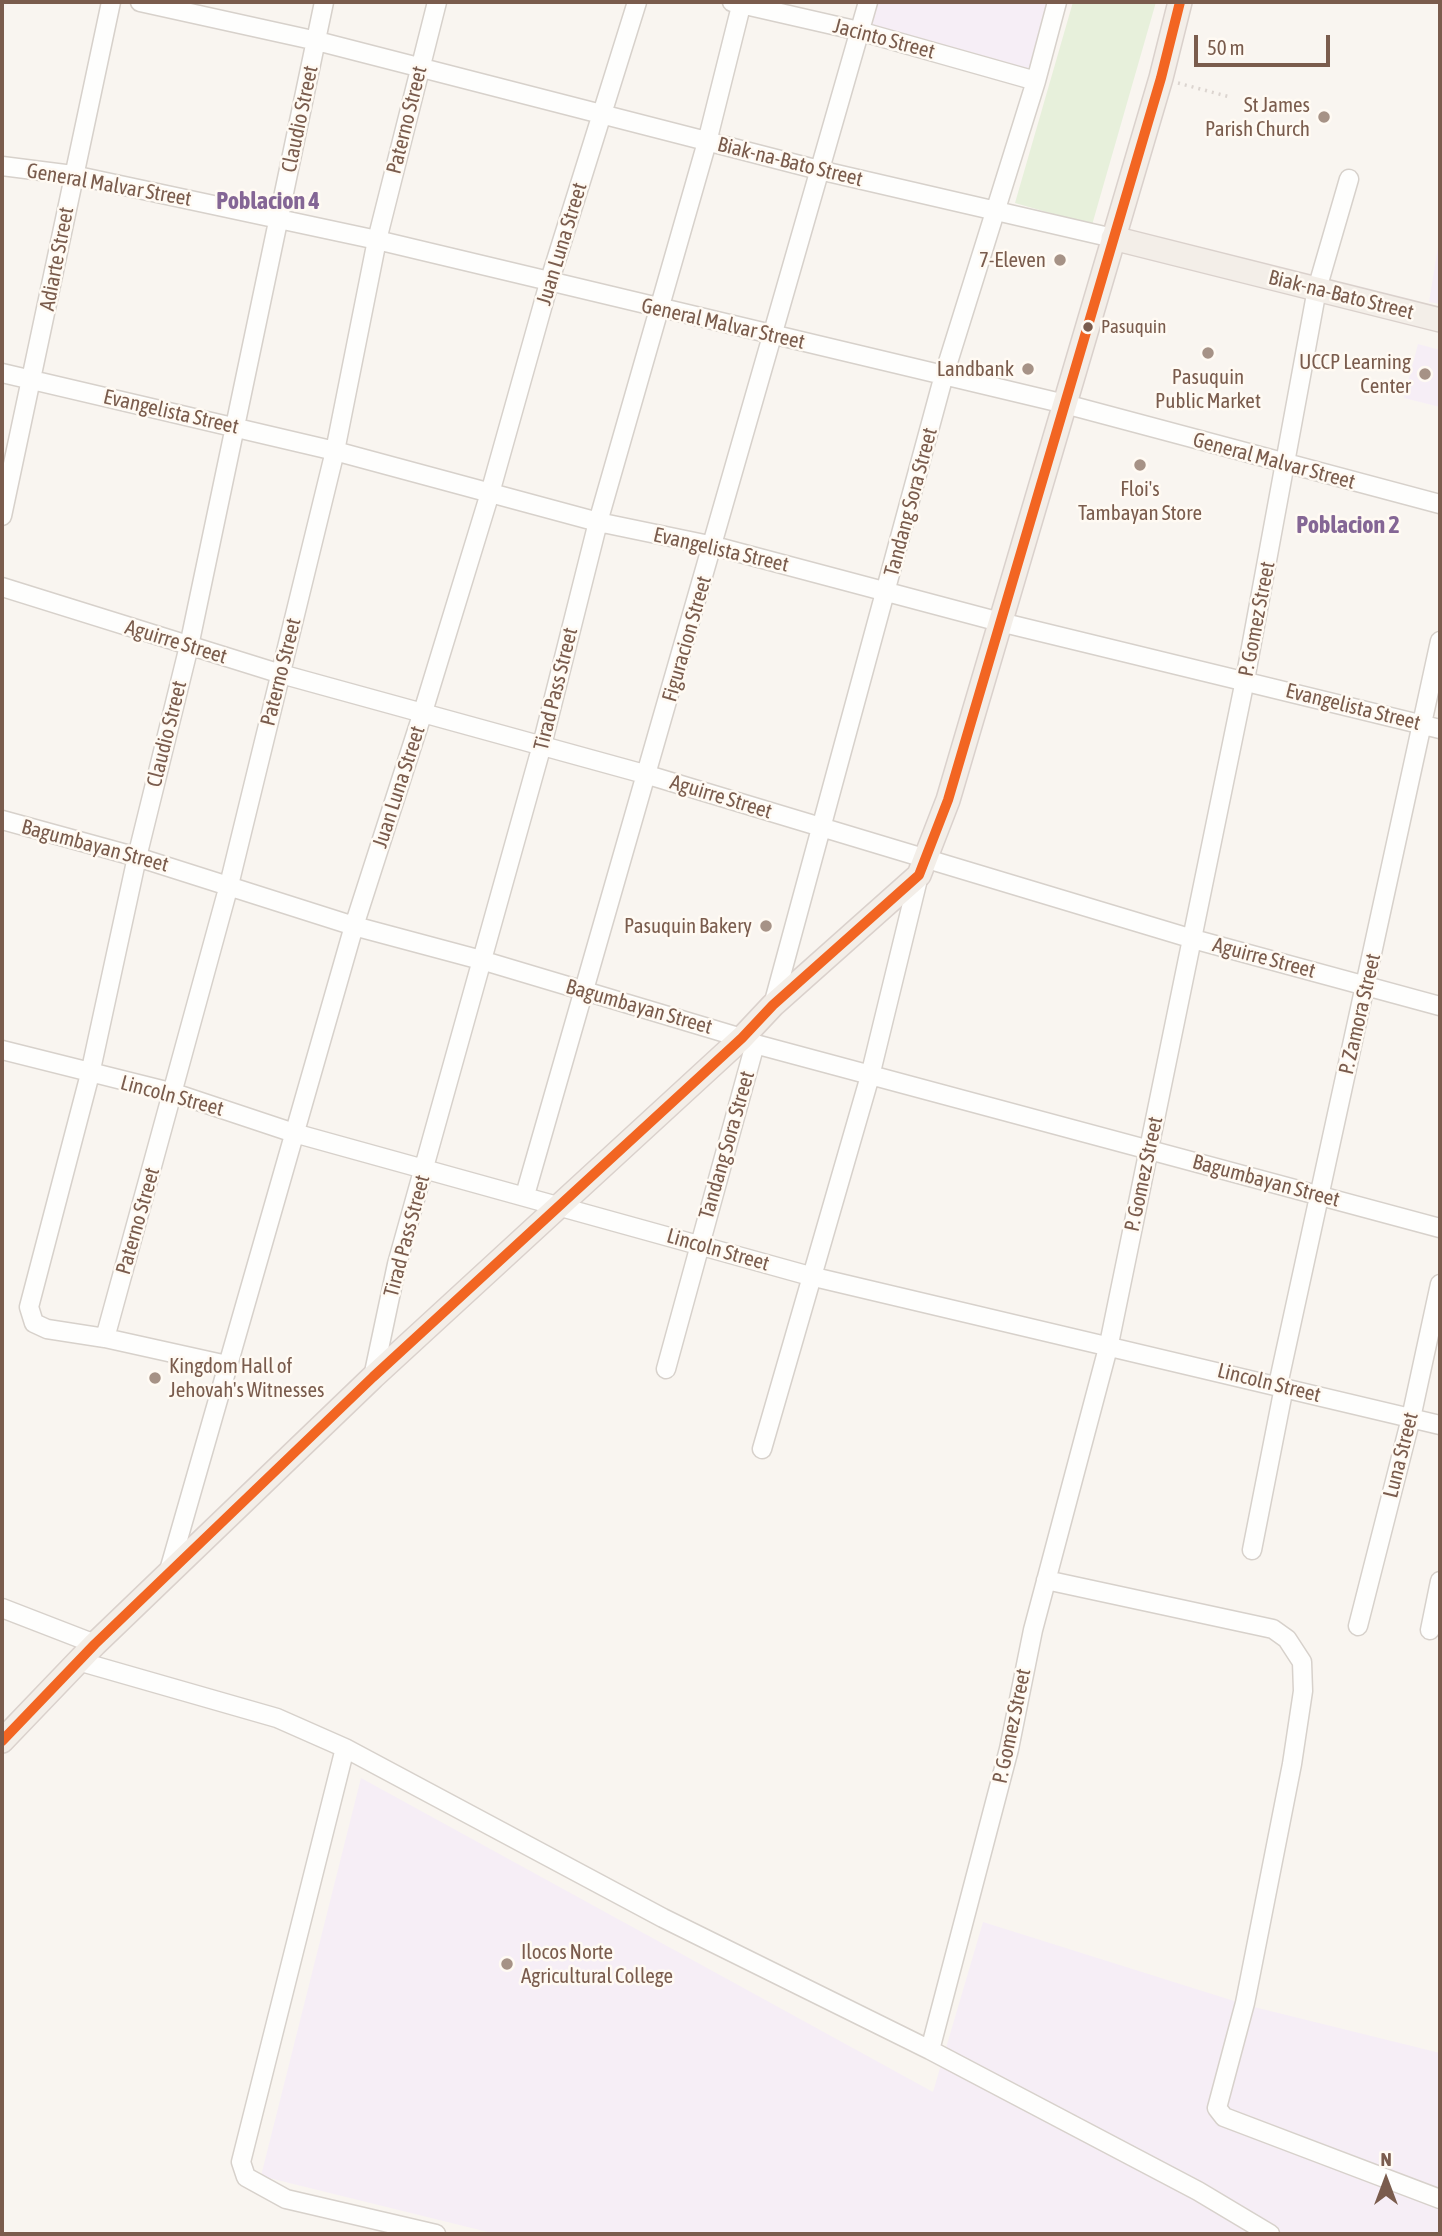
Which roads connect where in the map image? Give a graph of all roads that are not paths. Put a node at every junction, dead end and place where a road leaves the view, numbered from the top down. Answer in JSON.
{"nodes":[{"id":1,"x":111,"y":2,"type":"edge"},
{"id":2,"x":140,"y":2,"type":"edge"},
{"id":3,"x":324,"y":2,"type":"edge"},
{"id":4,"x":437,"y":2,"type":"edge"},
{"id":5,"x":636,"y":2,"type":"edge"},
{"id":6,"x":868,"y":2,"type":"edge"},
{"id":7,"x":1057,"y":2,"type":"edge"},
{"id":8,"x":1180,"y":2,"type":"edge"},
{"id":9,"x":739,"y":3,"type":"edge"},
{"id":10,"x":859,"y":32,"type":"junction"},
{"id":11,"x":317,"y":41,"type":"junction"},
{"id":12,"x":421,"y":67,"type":"junction"},
{"id":13,"x":1036,"y":81,"type":"junction"},
{"id":14,"x":602,"y":113,"type":"junction"},
{"id":15,"x":708,"y":142,"type":"junction"},
{"id":16,"x":2,"y":166,"type":"edge"},
{"id":17,"x":819,"y":170,"type":"junction"},
{"id":18,"x":74,"y":175,"type":"junction"},
{"id":19,"x":1349,"y":179,"type":"dead end"},
{"id":20,"x":994,"y":213,"type":"junction"},
{"id":21,"x":279,"y":218,"type":"junction"},
{"id":22,"x":1113,"y":238,"type":"junction"},
{"id":23,"x":377,"y":240,"type":"junction"},
{"id":24,"x":548,"y":283,"type":"junction"},
{"id":25,"x":1317,"y":289,"type":"junction"},
{"id":26,"x":660,"y":309,"type":"junction"},
{"id":27,"x":1440,"y":320,"type":"edge"},
{"id":28,"x":771,"y":336,"type":"junction"},
{"id":29,"x":2,"y":373,"type":"edge"},
{"id":30,"x":944,"y":375,"type":"junction"},
{"id":31,"x":32,"y":381,"type":"junction"},
{"id":32,"x":1065,"y":404,"type":"junction"},
{"id":33,"x":237,"y":427,"type":"junction"},
{"id":34,"x":335,"y":452,"type":"junction"},
{"id":35,"x":1286,"y":465,"type":"junction"},
{"id":36,"x":490,"y":493,"type":"junction"},
{"id":37,"x":1440,"y":504,"type":"edge"},
{"id":38,"x":2,"y":516,"type":"edge"},
{"id":39,"x":598,"y":522,"type":"junction"},
{"id":40,"x":714,"y":546,"type":"junction"},
{"id":41,"x":2,"y":587,"type":"edge"},
{"id":42,"x":887,"y":591,"type":"junction"},
{"id":43,"x":1000,"y":622,"type":"junction"},
{"id":44,"x":1440,"y":641,"type":"edge"},
{"id":45,"x":189,"y":646,"type":"junction"},
{"id":46,"x":281,"y":674,"type":"junction"},
{"id":47,"x":1245,"y":680,"type":"junction"},
{"id":48,"x":422,"y":715,"type":"junction"},
{"id":49,"x":1431,"y":726,"type":"edge"},
{"id":50,"x":542,"y":745,"type":"junction"},
{"id":51,"x":648,"y":775,"type":"junction"},
{"id":52,"x":2,"y":821,"type":"edge"},
{"id":53,"x":820,"y":826,"type":"junction"},
{"id":54,"x":137,"y":857,"type":"junction"},
{"id":55,"x":923,"y":867,"type":"junction"},
{"id":56,"x":229,"y":885,"type":"junction"},
{"id":57,"x":354,"y":926,"type":"junction"},
{"id":58,"x":1193,"y":939,"type":"junction"},
{"id":59,"x":481,"y":960,"type":"junction"},
{"id":60,"x":1367,"y":986,"type":"junction"},
{"id":61,"x":585,"y":992,"type":"junction"},
{"id":62,"x":773,"y":1005,"type":"junction"},
{"id":63,"x":1440,"y":1006,"type":"edge"},
{"id":64,"x":749,"y":1041,"type":"junction"},
{"id":65,"x":2,"y":1050,"type":"edge"},
{"id":66,"x":90,"y":1074,"type":"junction"},
{"id":67,"x":870,"y":1076,"type":"junction"},
{"id":68,"x":174,"y":1093,"type":"junction"},
{"id":69,"x":294,"y":1133,"type":"junction"},
{"id":70,"x":1149,"y":1151,"type":"junction"},
{"id":71,"x":426,"y":1167,"type":"junction"},
{"id":72,"x":1320,"y":1194,"type":"junction"},
{"id":73,"x":525,"y":1195,"type":"junction"},
{"id":74,"x":558,"y":1207,"type":"junction"},
{"id":75,"x":1440,"y":1228,"type":"edge"},
{"id":76,"x":698,"y":1244,"type":"junction"},
{"id":77,"x":810,"y":1276,"type":"junction"},
{"id":78,"x":1440,"y":1284,"type":"edge"},
{"id":79,"x":105,"y":1338,"type":"junction"},
{"id":80,"x":1108,"y":1344,"type":"junction"},
{"id":81,"x":227,"y":1365,"type":"junction"},
{"id":82,"x":666,"y":1368,"type":"dead end"},
{"id":83,"x":373,"y":1377,"type":"junction"},
{"id":84,"x":1281,"y":1386,"type":"junction"},
{"id":85,"x":1411,"y":1418,"type":"junction"},
{"id":86,"x":1440,"y":1425,"type":"edge"},
{"id":87,"x":762,"y":1449,"type":"dead end"},
{"id":88,"x":1252,"y":1550,"type":"dead end"},
{"id":89,"x":168,"y":1574,"type":"junction"},
{"id":90,"x":1046,"y":1580,"type":"junction"},
{"id":91,"x":1440,"y":1581,"type":"edge"},
{"id":92,"x":2,"y":1608,"type":"edge"},
{"id":93,"x":1359,"y":1626,"type":"dead end"},
{"id":94,"x":1430,"y":1630,"type":"dead end"},
{"id":95,"x":95,"y":1644,"type":"junction"},
{"id":96,"x":78,"y":1661,"type":"junction"},
{"id":97,"x":2,"y":1741,"type":"edge"},
{"id":98,"x":345,"y":1748,"type":"junction"},
{"id":99,"x":930,"y":2050,"type":"junction"},
{"id":100,"x":1440,"y":2199,"type":"edge"},
{"id":101,"x":436,"y":2234,"type":"edge"},
{"id":102,"x":1270,"y":2234,"type":"edge"}],
"edges":[{"from":1,"to":18,"type":"street","name":"Adiarte Street"},
{"from":2,"to":11,"type":"street","name":"Biak-na-Bato Street"},
{"from":3,"to":11,"type":"street","name":"Claudio Street"},
{"from":4,"to":12,"type":"street","name":"Paterno Street"},
{"from":5,"to":14,"type":"street","name":"Juan Luna Street"},
{"from":6,"to":10,"type":"street","name":"Figuracion Street"},
{"from":7,"to":13,"type":"street","name":"Tandang Sora Street"},
{"from":8,"to":22,"type":"main road"},
{"from":9,"to":10,"type":"street","name":"Jacinto Street"},
{"from":9,"to":15,"type":"street","name":"Tirad Pass Street"},
{"from":10,"to":13,"type":"street","name":"Jacinto Street"},
{"from":10,"to":17,"type":"street","name":"Figuracion Street"},
{"from":11,"to":12,"type":"street","name":"Biak-na-Bato Street"},
{"from":11,"to":21,"type":"street","name":"Claudio Street"},
{"from":12,"to":14,"type":"street","name":"Biak-na-Bato Street"},
{"from":12,"to":23,"type":"street","name":"Paterno Street"},
{"from":13,"to":20,"type":"street","name":"Tandang Sora Street"},
{"from":14,"to":15,"type":"street","name":"Biak-na-Bato Street"},
{"from":14,"to":24,"type":"street","name":"Juan Luna Street"},
{"from":15,"to":17,"type":"street","name":"Biak-na-Bato Street"},
{"from":15,"to":26,"type":"street","name":"Tirad Pass Street"},
{"from":16,"to":18,"type":"street","name":"General Malvar Street"},
{"from":17,"to":20,"type":"street","name":"Biak-na-Bato Street"},
{"from":17,"to":28,"type":"street","name":"Figuracion Street"},
{"from":18,"to":21,"type":"street","name":"General Malvar Street"},
{"from":18,"to":31,"type":"street","name":"Adiarte Street"},
{"from":19,"to":25,"type":"street","name":"P. Gomez Street"},
{"from":20,"to":22,"type":"street","name":"Biak-na-Bato Street"},
{"from":20,"to":30,"type":"street","name":"Tandang Sora Street"},
{"from":21,"to":23,"type":"street","name":"General Malvar Street"},
{"from":21,"to":33,"type":"street","name":"Claudio Street"},
{"from":22,"to":25,"type":"main road","name":"Biak-na-Bato Street"},
{"from":22,"to":32,"type":"main road"},
{"from":23,"to":24,"type":"street","name":"General Malvar Street"},
{"from":23,"to":34,"type":"street","name":"Paterno Street"},
{"from":24,"to":26,"type":"street","name":"General Malvar Street"},
{"from":24,"to":36,"type":"street","name":"Juan Luna Street"},
{"from":25,"to":27,"type":"main road","name":"Biak-na-Bato Street"},
{"from":25,"to":35,"type":"street","name":"P. Gomez Street"},
{"from":26,"to":28,"type":"street","name":"General Malvar Street"},
{"from":26,"to":39,"type":"street","name":"Tirad Pass Street"},
{"from":28,"to":30,"type":"street","name":"General Malvar Street"},
{"from":28,"to":40,"type":"street","name":"Figuracion Street"},
{"from":29,"to":31,"type":"street","name":"Evangelista Street"},
{"from":30,"to":32,"type":"street","name":"General Malvar Street"},
{"from":30,"to":42,"type":"street","name":"Tandang Sora Street"},
{"from":31,"to":33,"type":"street","name":"Evangelista Street"},
{"from":31,"to":38,"type":"street","name":"Adiarte Street"},
{"from":32,"to":35,"type":"street","name":"General Malvar Street"},
{"from":32,"to":43,"type":"main road"},
{"from":33,"to":34,"type":"street","name":"Evangelista Street"},
{"from":33,"to":45,"type":"street","name":"Claudio Street"},
{"from":34,"to":36,"type":"street","name":"Evangelista Street"},
{"from":34,"to":46,"type":"street","name":"Paterno Street"},
{"from":35,"to":37,"type":"street","name":"General Malvar Street"},
{"from":35,"to":47,"type":"street","name":"P. Gomez Street"},
{"from":36,"to":39,"type":"street","name":"Evangelista Street"},
{"from":36,"to":48,"type":"street","name":"Juan Luna Street"},
{"from":39,"to":40,"type":"street","name":"Evangelista Street"},
{"from":39,"to":50,"type":"street","name":"Tirad Pass Street"},
{"from":40,"to":42,"type":"street","name":"Evangelista Street"},
{"from":40,"to":51,"type":"street","name":"Figuracion Street"},
{"from":41,"to":45,"type":"street","name":"Aguirre Street"},
{"from":42,"to":43,"type":"street","name":"Evangelista Street"},
{"from":42,"to":53,"type":"street","name":"Tandang Sora Street"},
{"from":43,"to":47,"type":"street","name":"Evangelista Street"},
{"from":43,"to":55,"type":"main road"},
{"from":44,"to":49,"type":"street","name":"P. Zamora Street"},
{"from":45,"to":46,"type":"street","name":"Aguirre Street"},
{"from":45,"to":54,"type":"street","name":"Claudio Street"},
{"from":46,"to":48,"type":"street","name":"Aguirre Street"},
{"from":46,"to":56,"type":"street","name":"Paterno Street"},
{"from":47,"to":49,"type":"street","name":"Evangelista Street"},
{"from":47,"to":58,"type":"street","name":"P. Gomez Street"},
{"from":48,"to":50,"type":"street","name":"Aguirre Street"},
{"from":48,"to":57,"type":"street","name":"Juan Luna Street"},
{"from":49,"to":60,"type":"street","name":"P. Zamora Street"},
{"from":50,"to":51,"type":"street","name":"Aguirre Street"},
{"from":50,"to":59,"type":"street","name":"Tirad Pass Street"},
{"from":51,"to":53,"type":"street","name":"Aguirre Street"},
{"from":51,"to":61,"type":"street","name":"Figuracion Street"},
{"from":52,"to":54,"type":"street","name":"Bagumbayan Street"},
{"from":53,"to":55,"type":"street","name":"Aguirre Street"},
{"from":53,"to":62,"type":"street","name":"Tandang Sora Street"},
{"from":54,"to":56,"type":"street","name":"Bagumbayan Street"},
{"from":54,"to":66,"type":"street","name":"Claudio Street"},
{"from":55,"to":58,"type":"street","name":"Aguirre Street"},
{"from":55,"to":62,"type":"main road"},
{"from":55,"to":67,"type":"street"},
{"from":56,"to":57,"type":"street","name":"Bagumbayan Street"},
{"from":56,"to":68,"type":"street","name":"Paterno Street"},
{"from":57,"to":59,"type":"street","name":"Bagumbayan Street"},
{"from":57,"to":69,"type":"street","name":"Juan Luna Street"},
{"from":58,"to":60,"type":"street","name":"Aguirre Street"},
{"from":58,"to":70,"type":"street","name":"P. Gomez Street"},
{"from":59,"to":61,"type":"street","name":"Bagumbayan Street"},
{"from":59,"to":71,"type":"street","name":"Tirad Pass Street"},
{"from":60,"to":63,"type":"street","name":"Aguirre Street"},
{"from":60,"to":72,"type":"street","name":"P. Zamora Street"},
{"from":61,"to":64,"type":"street","name":"Bagumbayan Street"},
{"from":61,"to":73,"type":"street","name":"Figuracion Street"},
{"from":62,"to":64,"type":"main road"},
{"from":64,"to":67,"type":"street","name":"Bagumbayan Street"},
{"from":64,"to":74,"type":"main road"},
{"from":64,"to":76,"type":"street","name":"Tandang Sora Street"},
{"from":65,"to":66,"type":"street","name":"Lincoln Street"},
{"from":66,"to":68,"type":"street","name":"Lincoln Street"},
{"from":66,"to":79,"type":"street","name":"Claudio Street"},
{"from":67,"to":70,"type":"street","name":"Bagumbayan Street"},
{"from":67,"to":77,"type":"street"},
{"from":68,"to":69,"type":"street","name":"Lincoln Street"},
{"from":68,"to":79,"type":"street","name":"Paterno Street"},
{"from":69,"to":71,"type":"street","name":"Lincoln Street"},
{"from":69,"to":81,"type":"street","name":"Juan Luna Street"},
{"from":70,"to":72,"type":"street","name":"Bagumbayan Street"},
{"from":70,"to":80,"type":"street","name":"P. Gomez Street"},
{"from":71,"to":73,"type":"street","name":"Lincoln Street"},
{"from":71,"to":83,"type":"street","name":"Tirad Pass Street"},
{"from":72,"to":75,"type":"street","name":"Bagumbayan Street"},
{"from":72,"to":84,"type":"street","name":"P. Zamora Street"},
{"from":73,"to":74,"type":"street","name":"Lincoln Street"},
{"from":74,"to":76,"type":"street","name":"Lincoln Street"},
{"from":74,"to":83,"type":"main road"},
{"from":76,"to":77,"type":"street","name":"Lincoln Street"},
{"from":76,"to":82,"type":"street","name":"Tandang Sora Street"},
{"from":77,"to":80,"type":"street","name":"Lincoln Street"},
{"from":77,"to":87,"type":"street"},
{"from":78,"to":85,"type":"street","name":"Luna Street"},
{"from":79,"to":81,"type":"street"},
{"from":80,"to":84,"type":"street","name":"Lincoln Street"},
{"from":80,"to":90,"type":"street","name":"P. Gomez Street"},
{"from":81,"to":89,"type":"street","name":"Juan Luna Street"},
{"from":83,"to":89,"type":"main road"},
{"from":84,"to":85,"type":"street","name":"Lincoln Street"},
{"from":84,"to":88,"type":"street","name":"P. Zamora Street"},
{"from":85,"to":86,"type":"street","name":"Lincoln Street"},
{"from":85,"to":93,"type":"street","name":"Luna Street"},
{"from":89,"to":95,"type":"main road"},
{"from":90,"to":99,"type":"street","name":"P. Gomez Street"},
{"from":90,"to":100,"type":"street"},
{"from":91,"to":94,"type":"street"},
{"from":92,"to":95,"type":"street"},
{"from":95,"to":96,"type":"main road"},
{"from":96,"to":97,"type":"main road"},
{"from":96,"to":98,"type":"street"},
{"from":98,"to":99,"type":"street"},
{"from":98,"to":101,"type":"street"},
{"from":99,"to":102,"type":"street"}]}
